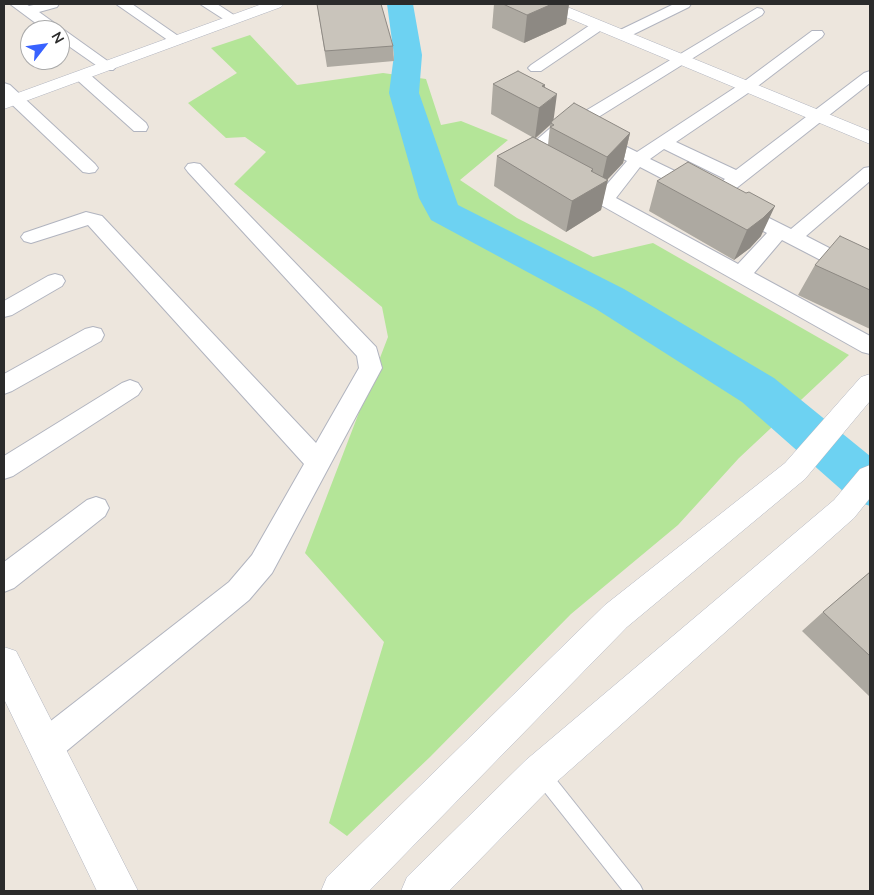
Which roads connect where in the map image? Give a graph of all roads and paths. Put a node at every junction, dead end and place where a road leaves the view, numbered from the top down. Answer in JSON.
{"nodes":[{"id":1,"x":52,"y":4,"type":"edge"},
{"id":2,"x":123,"y":4,"type":"edge"},
{"id":3,"x":207,"y":4,"type":"edge"},
{"id":4,"x":276,"y":4,"type":"edge"},
{"id":5,"x":547,"y":4,"type":"edge"},
{"id":6,"x":684,"y":4,"type":"edge"},
{"id":7,"x":22,"y":7,"type":"edge"},
{"id":8,"x":757,"y":12,"type":"dead end"},
{"id":9,"x":233,"y":19,"type":"junction"},
{"id":10,"x":41,"y":20,"type":"edge"},
{"id":11,"x":598,"y":26,"type":"junction"},
{"id":12,"x":623,"y":34,"type":"junction"},
{"id":13,"x":817,"y":34,"type":"dead end"},
{"id":14,"x":70,"y":40,"type":"edge"},
{"id":15,"x":177,"y":40,"type":"junction"},
{"id":16,"x":681,"y":58,"type":"junction"},
{"id":17,"x":108,"y":66,"type":"junction"},
{"id":18,"x":536,"y":68,"type":"dead end"},
{"id":19,"x":82,"y":76,"type":"junction"},
{"id":20,"x":870,"y":76,"type":"edge"},
{"id":21,"x":748,"y":86,"type":"junction"},
{"id":22,"x":4,"y":88,"type":"edge"},
{"id":23,"x":11,"y":102,"type":"edge"},
{"id":24,"x":819,"y":116,"type":"junction"},
{"id":25,"x":572,"y":126,"type":"junction"},
{"id":26,"x":140,"y":127,"type":"dead end"},
{"id":27,"x":870,"y":138,"type":"edge"},
{"id":28,"x":663,"y":142,"type":"junction"},
{"id":29,"x":638,"y":159,"type":"junction"},
{"id":30,"x":89,"y":168,"type":"dead end"},
{"id":31,"x":194,"y":168,"type":"dead end"},
{"id":32,"x":870,"y":172,"type":"edge"},
{"id":33,"x":738,"y":178,"type":"junction"},
{"id":34,"x":713,"y":197,"type":"junction"},
{"id":35,"x":605,"y":199,"type":"junction"},
{"id":36,"x":786,"y":234,"type":"junction"},
{"id":37,"x":31,"y":237,"type":"dead end"},
{"id":38,"x":741,"y":274,"type":"junction"},
{"id":39,"x":870,"y":277,"type":"edge"},
{"id":40,"x":55,"y":282,"type":"dead end"},
{"id":41,"x":4,"y":310,"type":"edge"},
{"id":42,"x":93,"y":335,"type":"dead end"},
{"id":43,"x":870,"y":346,"type":"edge"},
{"id":44,"x":4,"y":385,"type":"edge"},
{"id":45,"x":868,"y":388,"type":"edge"},
{"id":46,"x":130,"y":389,"type":"dead end"},
{"id":47,"x":319,"y":463,"type":"junction"},
{"id":48,"x":4,"y":469,"type":"edge"},
{"id":49,"x":870,"y":477,"type":"edge"},
{"id":50,"x":96,"y":508,"type":"dead end"},
{"id":51,"x":4,"y":579,"type":"edge"},
{"id":52,"x":6,"y":675,"type":"edge"},
{"id":53,"x":46,"y":746,"type":"junction"},
{"id":54,"x":539,"y":773,"type":"junction"},
{"id":55,"x":118,"y":891,"type":"edge"},
{"id":56,"x":341,"y":891,"type":"edge"},
{"id":57,"x":421,"y":891,"type":"edge"},
{"id":58,"x":634,"y":891,"type":"edge"}],
"edges":[{"from":1,"to":7,"type":"street"},
{"from":2,"to":15,"type":"street"},
{"from":3,"to":9,"type":"street"},
{"from":4,"to":9,"type":"street"},
{"from":5,"to":11,"type":"street"},
{"from":6,"to":12,"type":"street"},
{"from":7,"to":10,"type":"street"},
{"from":8,"to":16,"type":"street"},
{"from":9,"to":15,"type":"street"},
{"from":11,"to":12,"type":"street"},
{"from":11,"to":18,"type":"street"},
{"from":12,"to":16,"type":"street"},
{"from":13,"to":21,"type":"street"},
{"from":14,"to":17,"type":"street"},
{"from":15,"to":17,"type":"street"},
{"from":16,"to":21,"type":"street"},
{"from":16,"to":25,"type":"street"},
{"from":17,"to":19,"type":"street"},
{"from":19,"to":23,"type":"street"},
{"from":19,"to":26,"type":"street"},
{"from":20,"to":24,"type":"street"},
{"from":21,"to":24,"type":"street"},
{"from":21,"to":28,"type":"street"},
{"from":22,"to":23,"type":"street"},
{"from":23,"to":30,"type":"street"},
{"from":24,"to":27,"type":"street"},
{"from":24,"to":33,"type":"street"},
{"from":25,"to":29,"type":"street"},
{"from":25,"to":35,"type":"street"},
{"from":28,"to":29,"type":"street"},
{"from":28,"to":33,"type":"street"},
{"from":29,"to":34,"type":"street"},
{"from":29,"to":35,"type":"street"},
{"from":31,"to":47,"type":"street"},
{"from":32,"to":36,"type":"street"},
{"from":33,"to":34,"type":"street"},
{"from":34,"to":36,"type":"street"},
{"from":35,"to":38,"type":"street"},
{"from":36,"to":38,"type":"street"},
{"from":36,"to":39,"type":"street"},
{"from":37,"to":47,"type":"street"},
{"from":38,"to":43,"type":"street"},
{"from":40,"to":41,"type":"street"},
{"from":42,"to":44,"type":"street"},
{"from":45,"to":56,"type":"street"},
{"from":46,"to":48,"type":"street"},
{"from":47,"to":53,"type":"street"},
{"from":49,"to":54,"type":"street"},
{"from":50,"to":51,"type":"street"},
{"from":52,"to":53,"type":"street"},
{"from":53,"to":55,"type":"street"},
{"from":54,"to":57,"type":"street"},
{"from":54,"to":58,"type":"lane"}]}
